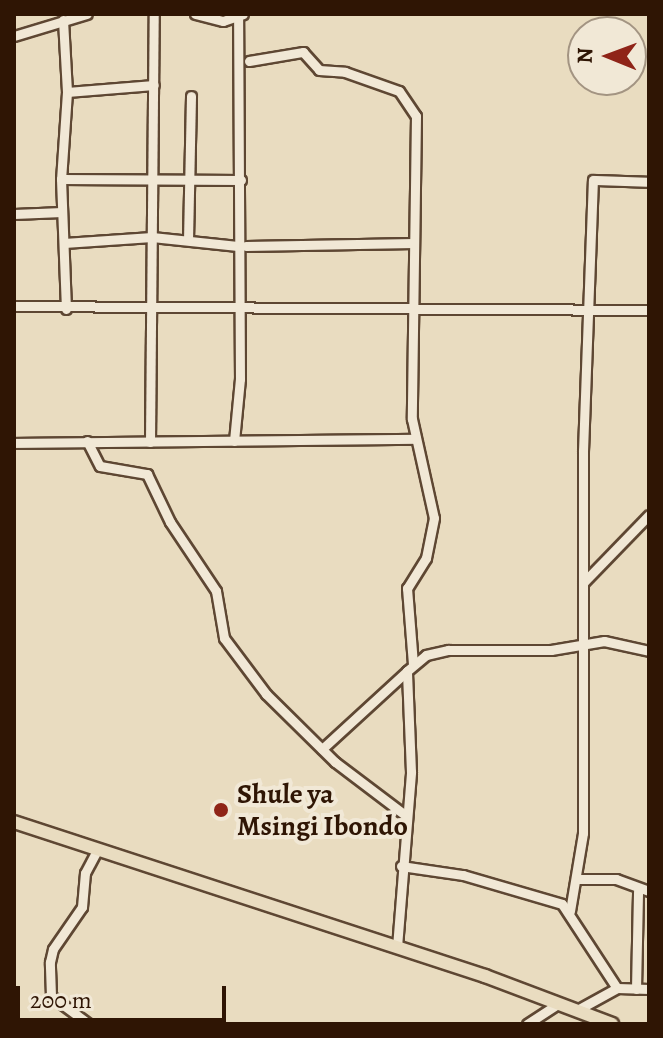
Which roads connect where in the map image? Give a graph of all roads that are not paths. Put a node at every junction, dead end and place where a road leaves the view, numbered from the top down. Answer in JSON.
{"nodes":[{"id":1,"x":87,"y":14,"type":"edge"},
{"id":2,"x":154,"y":14,"type":"edge"},
{"id":3,"x":195,"y":14,"type":"edge"},
{"id":4,"x":241,"y":16,"type":"edge"},
{"id":5,"x":63,"y":20,"type":"junction"},
{"id":6,"x":14,"y":36,"type":"edge"},
{"id":7,"x":249,"y":61,"type":"dead end"},
{"id":8,"x":154,"y":85,"type":"junction"},
{"id":9,"x":67,"y":92,"type":"junction"},
{"id":10,"x":191,"y":96,"type":"dead end"},
{"id":11,"x":61,"y":179,"type":"junction"},
{"id":12,"x":190,"y":180,"type":"junction"},
{"id":13,"x":241,"y":180,"type":"junction"},
{"id":14,"x":151,"y":181,"type":"junction"},
{"id":15,"x":649,"y":182,"type":"edge"},
{"id":16,"x":62,"y":212,"type":"junction"},
{"id":17,"x":14,"y":214,"type":"edge"},
{"id":18,"x":152,"y":237,"type":"junction"},
{"id":19,"x":188,"y":240,"type":"junction"},
{"id":20,"x":64,"y":243,"type":"junction"},
{"id":21,"x":414,"y":243,"type":"junction"},
{"id":22,"x":242,"y":246,"type":"junction"},
{"id":23,"x":151,"y":305,"type":"junction"},
{"id":24,"x":14,"y":306,"type":"edge"},
{"id":25,"x":238,"y":306,"type":"junction"},
{"id":26,"x":66,"y":309,"type":"junction"},
{"id":27,"x":412,"y":309,"type":"junction"},
{"id":28,"x":591,"y":310,"type":"junction"},
{"id":29,"x":649,"y":310,"type":"edge"},
{"id":30,"x":416,"y":439,"type":"junction"},
{"id":31,"x":87,"y":441,"type":"junction"},
{"id":32,"x":234,"y":441,"type":"junction"},
{"id":33,"x":150,"y":442,"type":"junction"},
{"id":34,"x":14,"y":443,"type":"edge"},
{"id":35,"x":649,"y":515,"type":"edge"},
{"id":36,"x":584,"y":582,"type":"junction"},
{"id":37,"x":583,"y":645,"type":"junction"},
{"id":38,"x":649,"y":651,"type":"edge"},
{"id":39,"x":410,"y":667,"type":"junction"},
{"id":40,"x":322,"y":749,"type":"junction"},
{"id":41,"x":405,"y":815,"type":"junction"},
{"id":42,"x":14,"y":822,"type":"edge"},
{"id":43,"x":98,"y":849,"type":"junction"},
{"id":44,"x":401,"y":866,"type":"junction"},
{"id":45,"x":576,"y":879,"type":"junction"},
{"id":46,"x":638,"y":891,"type":"junction"},
{"id":47,"x":649,"y":891,"type":"edge"},
{"id":48,"x":570,"y":911,"type":"junction"},
{"id":49,"x":397,"y":947,"type":"junction"},
{"id":50,"x":617,"y":988,"type":"junction"},
{"id":51,"x":636,"y":989,"type":"junction"},
{"id":52,"x":649,"y":989,"type":"edge"},
{"id":53,"x":559,"y":1003,"type":"junction"},
{"id":54,"x":579,"y":1009,"type":"junction"},
{"id":55,"x":89,"y":1024,"type":"edge"},
{"id":56,"x":527,"y":1024,"type":"edge"},
{"id":57,"x":612,"y":1024,"type":"edge"}],
"edges":[{"from":1,"to":5,"type":"street"},
{"from":2,"to":8,"type":"street"},
{"from":3,"to":4,"type":"street"},
{"from":4,"to":13,"type":"street"},
{"from":5,"to":6,"type":"street"},
{"from":5,"to":9,"type":"street"},
{"from":7,"to":21,"type":"street"},
{"from":8,"to":9,"type":"street"},
{"from":8,"to":14,"type":"street"},
{"from":9,"to":11,"type":"street"},
{"from":10,"to":12,"type":"street"},
{"from":11,"to":14,"type":"street"},
{"from":11,"to":16,"type":"street"},
{"from":12,"to":13,"type":"street"},
{"from":12,"to":14,"type":"street"},
{"from":12,"to":19,"type":"street"},
{"from":13,"to":22,"type":"street"},
{"from":14,"to":18,"type":"street"},
{"from":15,"to":28,"type":"street"},
{"from":16,"to":17,"type":"street"},
{"from":16,"to":20,"type":"street"},
{"from":18,"to":19,"type":"street"},
{"from":18,"to":20,"type":"street"},
{"from":18,"to":23,"type":"street"},
{"from":19,"to":22,"type":"street"},
{"from":20,"to":26,"type":"street"},
{"from":21,"to":22,"type":"street"},
{"from":21,"to":27,"type":"street"},
{"from":22,"to":25,"type":"street"},
{"from":23,"to":25,"type":"street"},
{"from":23,"to":26,"type":"street"},
{"from":23,"to":33,"type":"street"},
{"from":24,"to":26,"type":"street"},
{"from":25,"to":27,"type":"street"},
{"from":25,"to":32,"type":"street"},
{"from":27,"to":28,"type":"street"},
{"from":27,"to":30,"type":"street"},
{"from":28,"to":29,"type":"street"},
{"from":28,"to":36,"type":"street"},
{"from":30,"to":32,"type":"street"},
{"from":30,"to":39,"type":"street"},
{"from":31,"to":33,"type":"street"},
{"from":31,"to":34,"type":"street"},
{"from":31,"to":40,"type":"street"},
{"from":32,"to":33,"type":"street"},
{"from":35,"to":36,"type":"street"},
{"from":36,"to":37,"type":"street"},
{"from":37,"to":38,"type":"street"},
{"from":37,"to":39,"type":"street"},
{"from":37,"to":45,"type":"street"},
{"from":39,"to":40,"type":"street"},
{"from":39,"to":41,"type":"street"},
{"from":40,"to":41,"type":"street"},
{"from":41,"to":44,"type":"street"},
{"from":42,"to":43,"type":"main road"},
{"from":43,"to":49,"type":"main road"},
{"from":43,"to":55,"type":"street"},
{"from":44,"to":48,"type":"street"},
{"from":44,"to":49,"type":"street"},
{"from":45,"to":46,"type":"street"},
{"from":45,"to":48,"type":"street"},
{"from":46,"to":47,"type":"street"},
{"from":46,"to":51,"type":"street"},
{"from":48,"to":50,"type":"street"},
{"from":49,"to":53,"type":"main road"},
{"from":50,"to":51,"type":"street"},
{"from":50,"to":54,"type":"street"},
{"from":51,"to":52,"type":"street"},
{"from":53,"to":54,"type":"main road"},
{"from":53,"to":56,"type":"street"},
{"from":54,"to":57,"type":"main road"}]}
